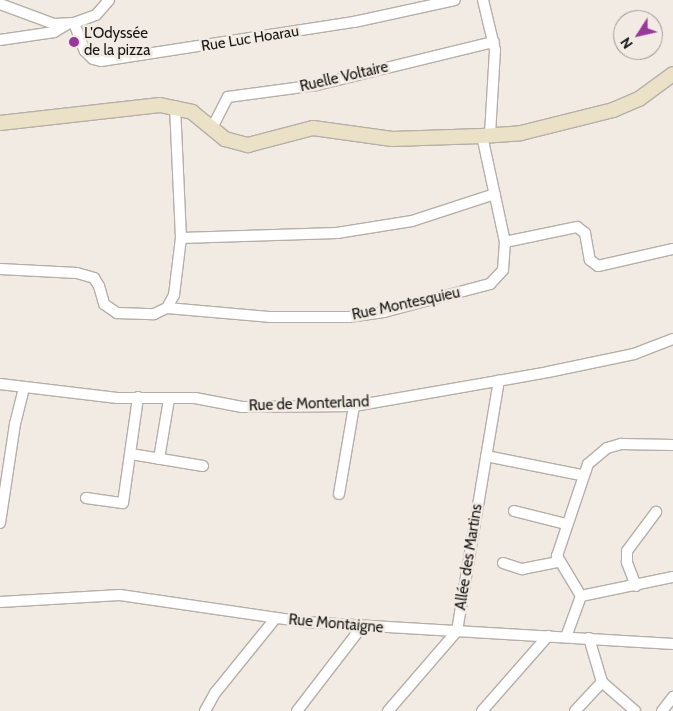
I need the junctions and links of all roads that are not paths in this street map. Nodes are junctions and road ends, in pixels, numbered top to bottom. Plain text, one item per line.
1 (109, 0) edge
2 (455, 0) edge
3 (483, 0) edge
4 (0, 4) edge
5 (70, 24) junction
6 (0, 40) edge
7 (494, 42) junction
8 (673, 74) edge
9 (175, 106) junction
10 (0, 123) edge
11 (212, 128) junction
12 (486, 136) junction
13 (495, 194) junction
14 (180, 238) junction
15 (505, 242) junction
16 (673, 249) edge
17 (0, 269) edge
18 (167, 308) junction
19 (673, 339) edge
20 (499, 380) junction
21 (0, 384) edge
22 (24, 388) junction
23 (138, 398) junction
24 (169, 399) junction
25 (354, 406) junction
26 (673, 445) edge
27 (131, 454) junction
28 (486, 456) junction
29 (159, 459) junction
30 (203, 466) dead end
31 (582, 475) junction
32 (339, 494) dead end
33 (86, 498) dead end
34 (514, 511) dead end
35 (656, 512) dead end
36 (0, 523) edge
37 (566, 524) junction
38 (558, 562) junction
39 (503, 563) dead end
40 (673, 577) edge
41 (636, 586) junction
42 (580, 596) junction
43 (0, 602) edge
44 (275, 619) junction
45 (362, 628) junction
46 (457, 631) junction
47 (548, 636) junction
48 (566, 637) junction
49 (589, 638) junction
50 (673, 644) edge
51 (602, 682) junction
52 (673, 697) edge
53 (205, 711) edge
54 (297, 711) edge
55 (388, 711) edge
56 (482, 711) edge
57 (575, 711) edge
58 (635, 711) edge
59 (662, 711) edge

1 - 5 street
2 - 5 street, Rue Luc Hoarau
3 - 7 street, Rue Montesquieu
4 - 5 street
5 - 6 street
7 - 11 street, Ruelle Voltaire
7 - 12 street, Rue Montesquieu
8 - 12 main road
9 - 10 main road
9 - 11 main road
9 - 14 street
11 - 12 main road
12 - 13 street, Rue Montesquieu
13 - 14 street
13 - 15 street, Rue Montesquieu
14 - 18 street
15 - 16 street
15 - 18 street, Rue Montesquieu
17 - 18 street, Rue Montesquieu
19 - 20 street, Rue de Monterland
20 - 25 street, Rue de Monterland
20 - 28 street, Allée des Martins
21 - 22 street, Rue de Monterland
22 - 23 street, Rue de Monterland
22 - 36 street
23 - 24 street, Rue de Monterland
23 - 27 street
24 - 25 street, Rue de Monterland
24 - 29 street
25 - 32 street
26 - 31 street
27 - 29 street
27 - 33 street
28 - 31 street
28 - 46 street, Allée des Martins
29 - 30 street
31 - 37 street
34 - 37 street
35 - 41 street
37 - 38 street
38 - 39 street
38 - 42 street
40 - 41 street
41 - 42 street
42 - 48 street
43 - 44 street, Rue Montaigne
44 - 45 street, Rue Montaigne
44 - 53 street
45 - 46 street, Rue Montaigne
45 - 54 street
46 - 47 street, Rue Montaigne
46 - 55 street, Allée des Martins
47 - 48 street, Rue Montaigne
47 - 56 street
48 - 49 street, Rue Montaigne
49 - 50 street, Rue Montaigne
49 - 51 street
51 - 57 street
51 - 58 street
52 - 59 street

